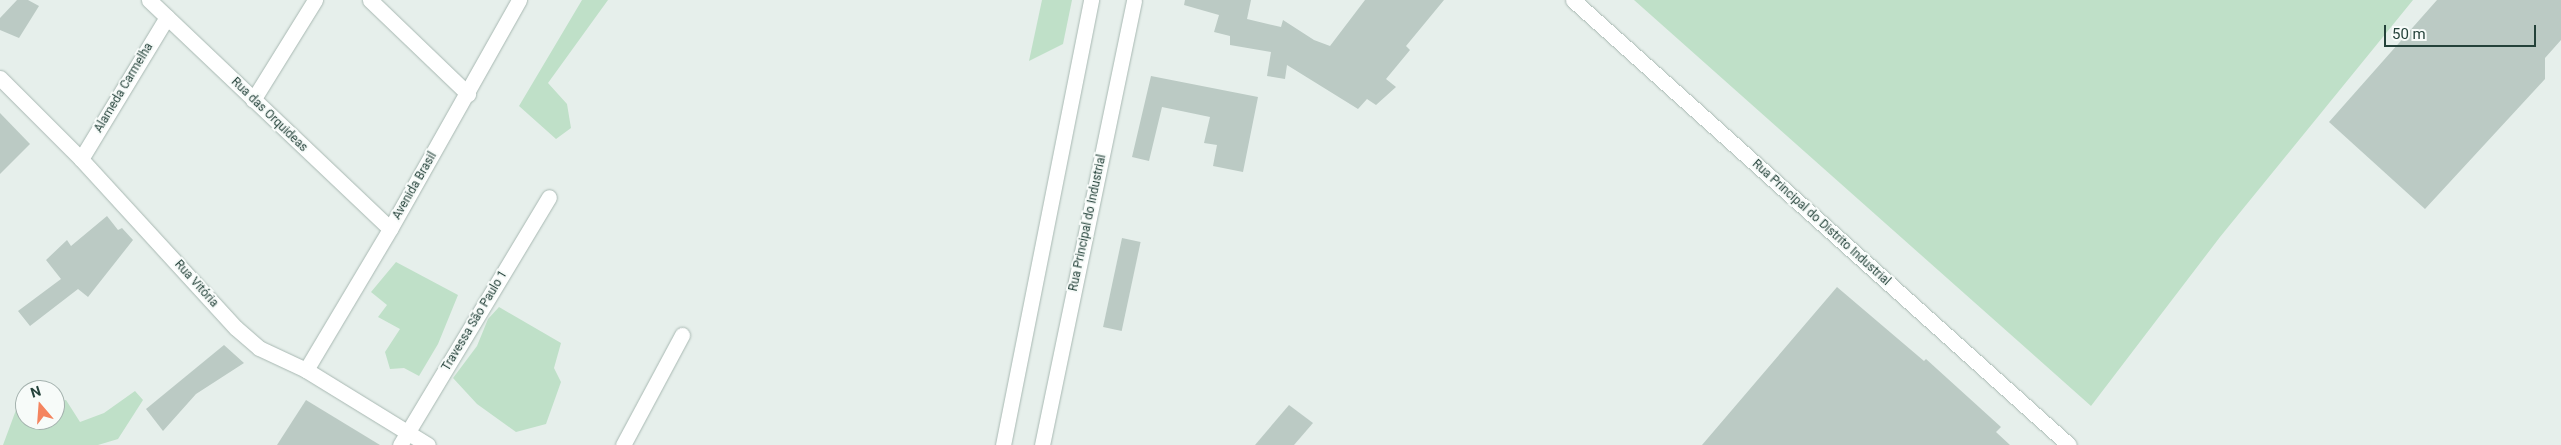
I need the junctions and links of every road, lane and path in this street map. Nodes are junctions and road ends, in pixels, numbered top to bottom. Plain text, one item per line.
1 (149, 0) edge
2 (315, 0) edge
3 (370, 0) edge
4 (519, 0) edge
5 (1091, 0) edge
6 (1134, 0) edge
7 (1573, 0) edge
8 (167, 17) junction
9 (0, 78) edge
10 (468, 94) junction
11 (253, 100) junction
12 (81, 159) junction
13 (549, 197) dead end
14 (390, 230) junction
15 (682, 335) dead end
16 (306, 370) junction
17 (404, 439) edge
18 (428, 445) edge
19 (623, 445) edge
20 (1003, 445) edge
21 (1042, 445) edge
22 (2069, 445) edge

1 - 8 street, Rua das Orquideas
2 - 11 street
3 - 10 street
4 - 10 street, Avenida Brasil
5 - 20 street
6 - 21 street, Rua Principal do Industrial
7 - 22 street, Rua Principal do Distrito Industrial
8 - 11 street, Rua das Orquideas
8 - 12 street, Alameda Carmelha
9 - 12 street, Rua Vitória
10 - 14 street, Avenida Brasil
11 - 14 street, Rua das Orquideas
12 - 16 street, Rua Vitória
13 - 17 street, Travessa São Paulo 1
14 - 16 street, Avenida Brasil
15 - 19 street
16 - 17 street, Rua Vitória
17 - 18 street, Rua Vitória

